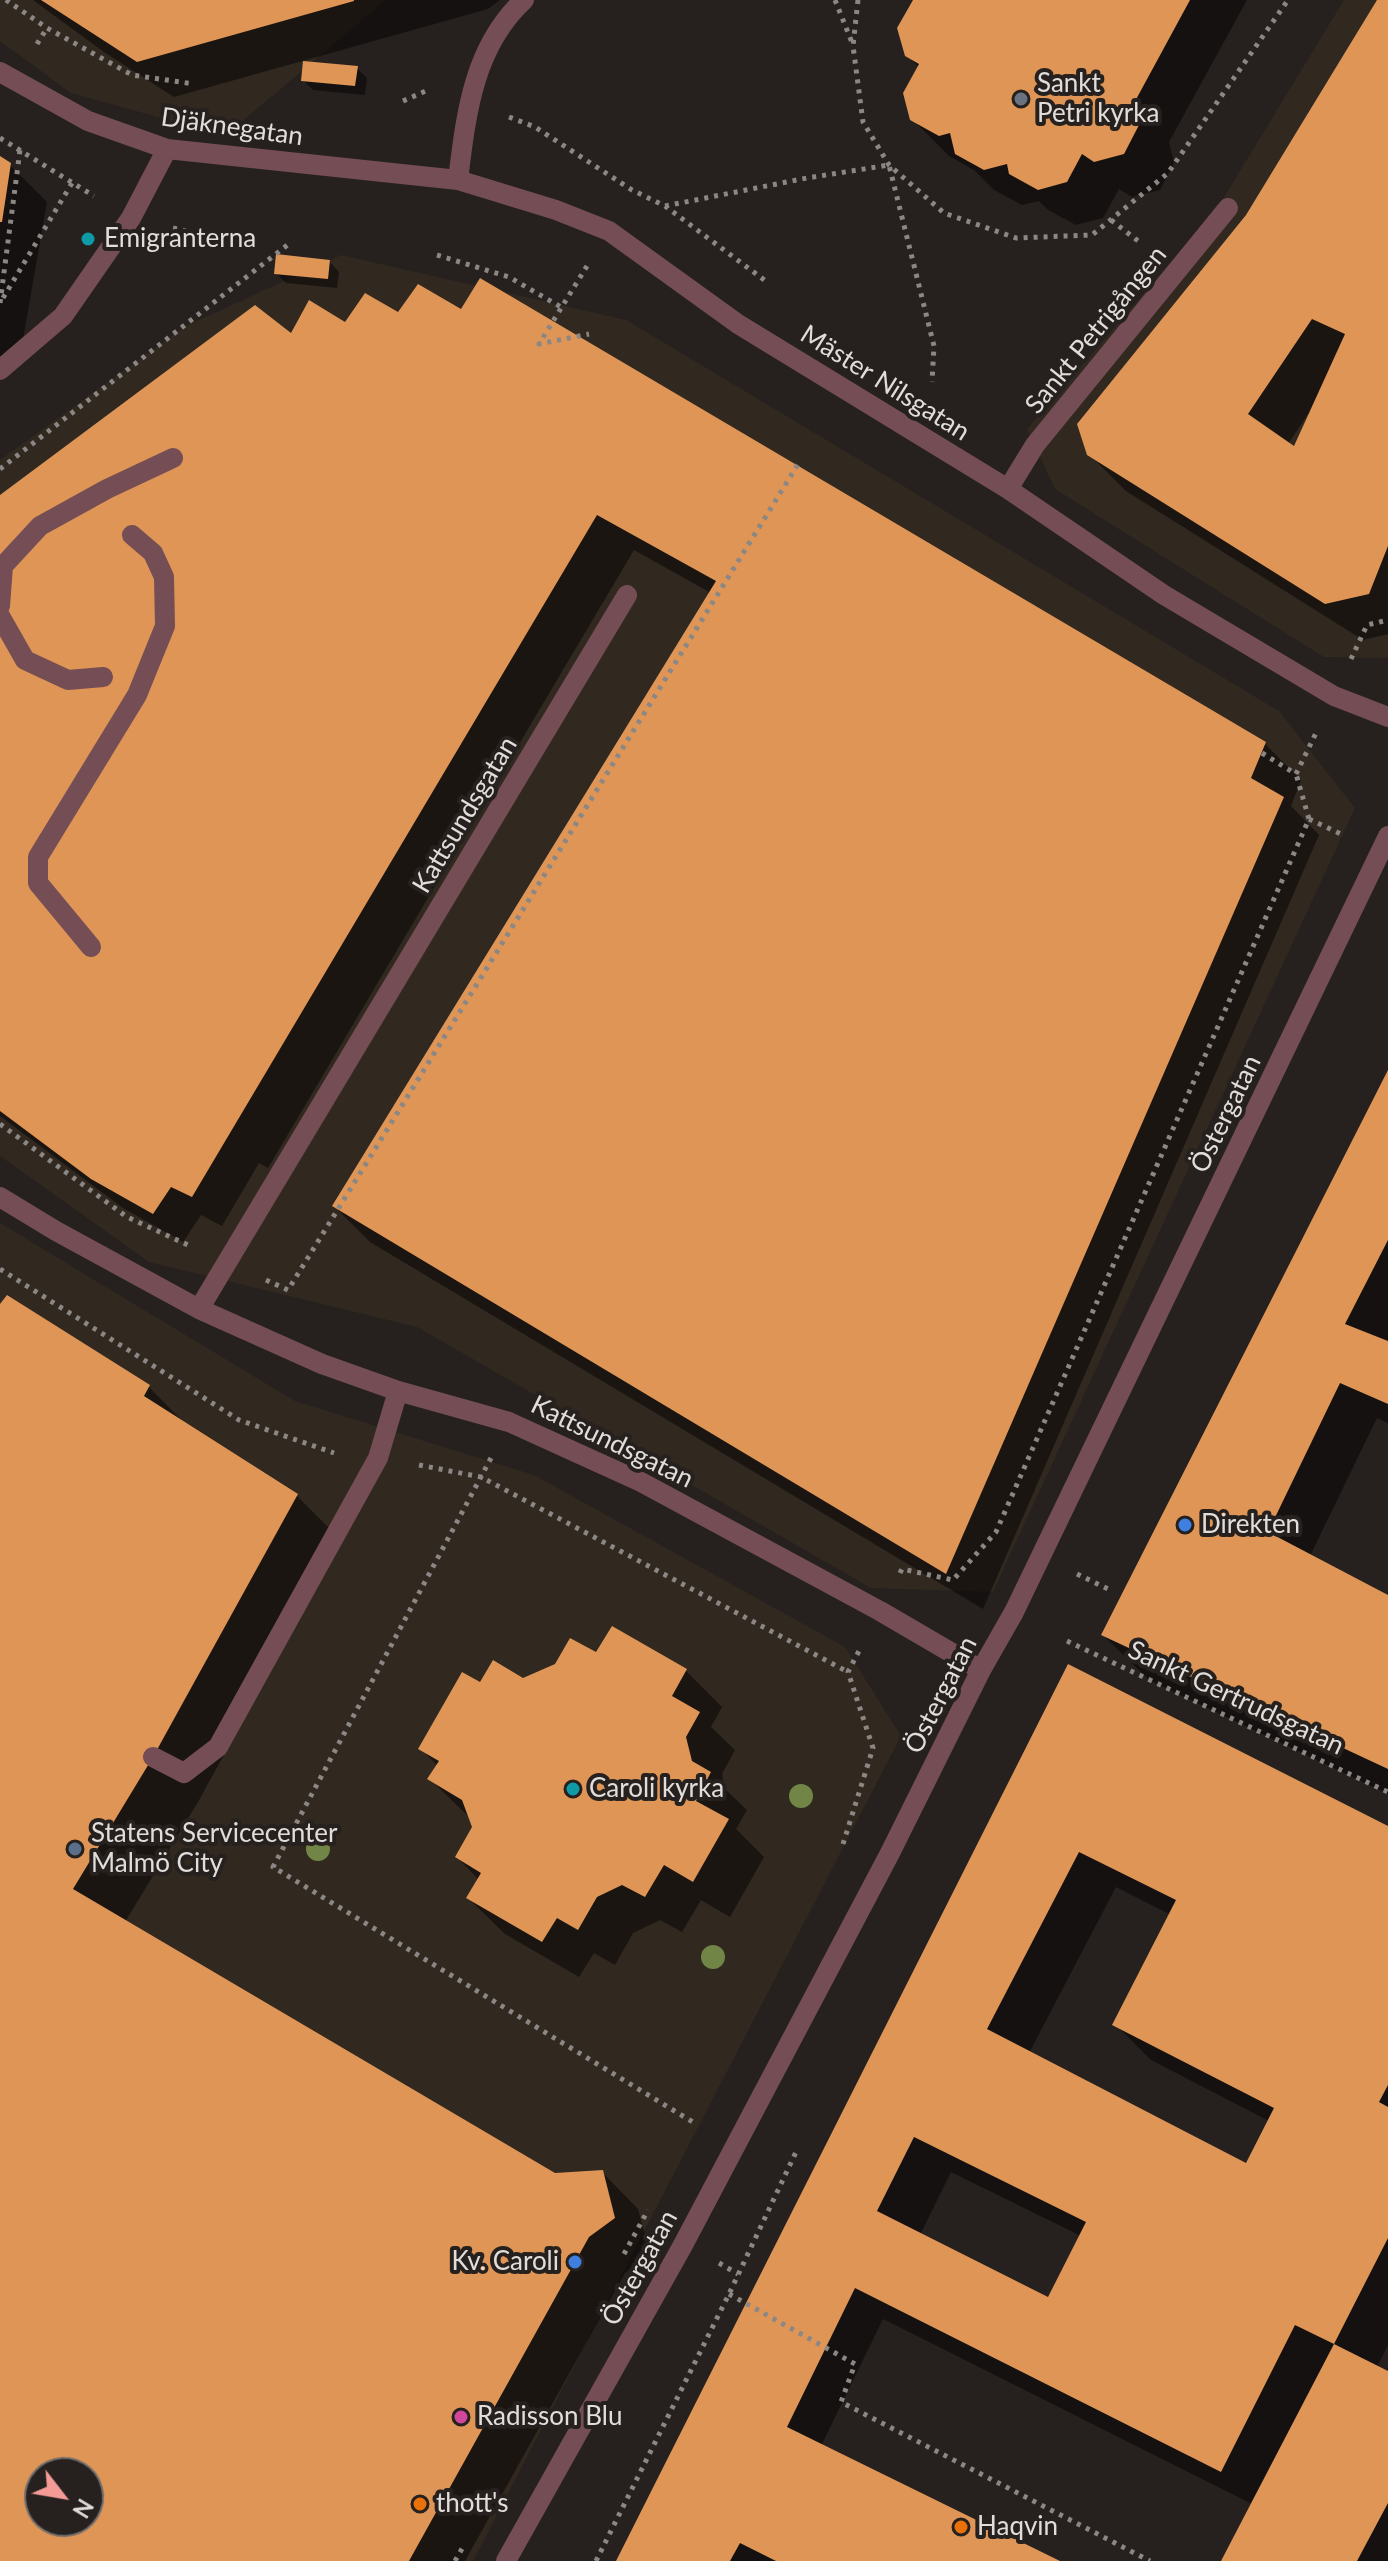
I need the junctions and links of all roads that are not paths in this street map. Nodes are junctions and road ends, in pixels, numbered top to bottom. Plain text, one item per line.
1 (524, 0) edge
2 (0, 72) edge
3 (167, 149) junction
4 (329, 166) joint
5 (458, 180) junction
6 (1228, 208) dead end
7 (0, 370) edge
8 (173, 458) dead end
9 (1008, 489) junction
10 (132, 535) dead end
11 (627, 595) dead end
12 (0, 606) edge
13 (0, 616) edge
14 (103, 677) dead end
15 (1388, 717) edge
16 (1388, 836) edge
17 (91, 947) dead end
18 (0, 1197) edge
19 (199, 1309) junction
20 (398, 1391) junction
21 (981, 1670) junction
22 (153, 1757) dead end
23 (506, 2561) edge

1 - 5 street
2 - 3 street, Djäknegatan
3 - 4 street, Djäknegatan
3 - 7 street
4 - 5 street, Mäster Nilsgatan
5 - 9 street, Mäster Nilsgatan
6 - 9 street, Sankt Petrigången
8 - 12 street
9 - 15 street, Mäster Nilsgatan
10 - 17 street
11 - 19 street, Kattsundsgatan
13 - 14 street
16 - 21 street, Östergatan
18 - 19 street, Kattsundsgatan
19 - 20 street, Kattsundsgatan
20 - 21 street, Kattsundsgatan
20 - 22 street
21 - 23 street, Östergatan

